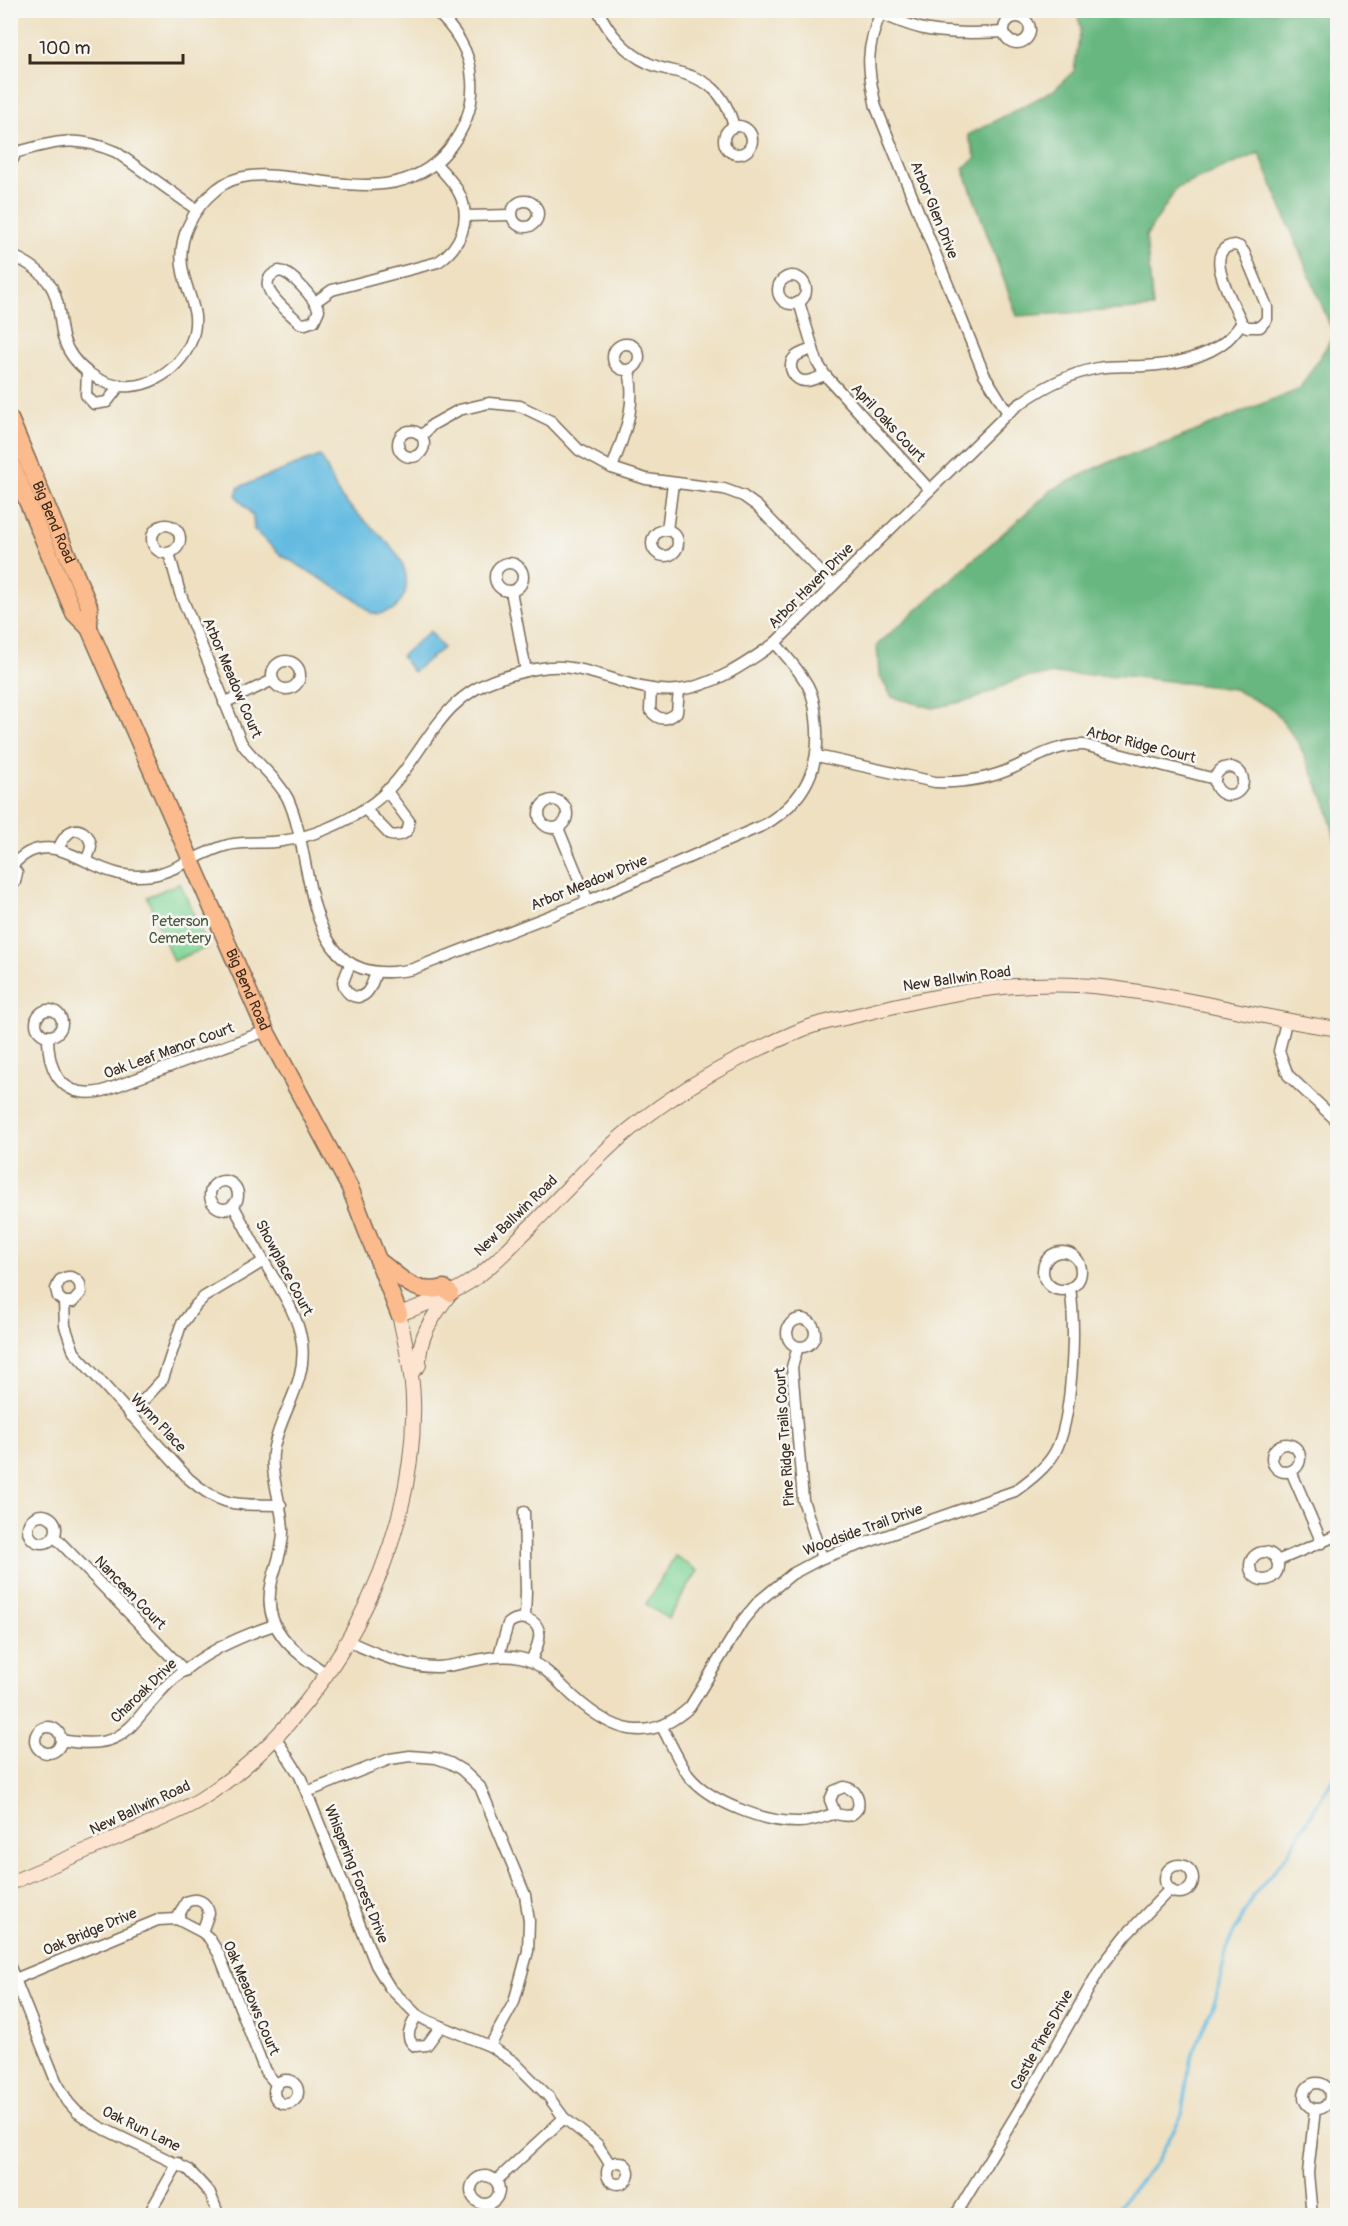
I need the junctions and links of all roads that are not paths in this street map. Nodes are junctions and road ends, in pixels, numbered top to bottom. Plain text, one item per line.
1 (434, 10) edge
2 (598, 10) edge
3 (878, 12) edge
4 (1004, 32) dead end
5 (734, 127) dead end
6 (12, 150) edge
7 (10, 164) edge
8 (436, 164) junction
9 (196, 210) junction
10 (512, 215) dead end
11 (465, 216) junction
12 (10, 255) edge
13 (315, 302) junction
14 (799, 302) dead end
15 (1242, 323) junction
16 (813, 349) junction
17 (629, 370) dead end
18 (87, 372) junction
19 (825, 375) junction
20 (120, 386) junction
21 (1008, 413) junction
22 (10, 419) edge
23 (422, 436) dead end
24 (10, 460) edge
25 (612, 468) junction
26 (673, 483) junction
27 (930, 490) junction
28 (667, 530) dead end
29 (169, 553) dead end
30 (833, 585) junction
31 (512, 591) dead end
32 (89, 628) junction
33 (775, 643) junction
34 (526, 672) junction
35 (273, 680) dead end
36 (651, 689) junction
37 (679, 690) junction
38 (224, 703) junction
39 (817, 756) junction
40 (1215, 779) dead end
41 (386, 790) junction
42 (365, 809) junction
43 (558, 828) dead end
44 (299, 838) junction
45 (58, 849) junction
46 (191, 859) junction
47 (86, 860) junction
48 (12, 864) edge
49 (10, 886) edge
50 (588, 901) junction
51 (350, 964) junction
52 (376, 972) junction
53 (1286, 1022) junction
54 (1338, 1029) edge
55 (266, 1031) junction
56 (48, 1036) dead end
57 (1338, 1122) edge
58 (233, 1205) dead end
59 (377, 1259) junction
60 (264, 1261) junction
61 (1070, 1288) dead end
62 (450, 1293) junction
63 (64, 1302) dead end
64 (399, 1314) junction
65 (798, 1347) dead end
66 (411, 1373) junction
67 (130, 1415) junction
68 (1291, 1471) dead end
69 (281, 1504) junction
70 (524, 1512) dead end
71 (1338, 1535) edge
72 (54, 1536) dead end
73 (1322, 1543) junction
74 (822, 1558) junction
75 (1277, 1561) dead end
76 (525, 1619) junction
77 (274, 1625) junction
78 (348, 1641) junction
79 (499, 1655) junction
80 (531, 1661) junction
81 (185, 1671) junction
82 (327, 1674) junction
83 (662, 1727) junction
84 (275, 1737) junction
85 (61, 1740) dead end
86 (307, 1792) junction
87 (835, 1813) dead end
88 (10, 1883) edge
89 (1170, 1889) dead end
90 (177, 1919) junction
91 (198, 1930) junction
92 (10, 1967) edge
93 (15, 1979) junction
94 (417, 2015) junction
95 (441, 2026) junction
96 (490, 2046) junction
97 (277, 2085) dead end
98 (1315, 2109) dead end
99 (564, 2118) junction
100 (178, 2163) junction
101 (610, 2164) dead end
102 (496, 2181) dead end
103 (146, 2216) edge
104 (219, 2216) edge
105 (955, 2216) edge
106 (1312, 2216) edge

1 - 8 street
2 - 5 street
3 - 4 street
3 - 21 street, Arbor Glen Drive
6 - 7 street
6 - 9 street
8 - 9 street
8 - 11 street
9 - 20 street
10 - 11 street
11 - 13 street
12 - 18 street
13 - 13 street
14 - 16 street, April Oaks Court
15 - 15 street
15 - 21 street, Arbor Haven Drive
16 - 19 street, April Oaks Court
16 - 19 street
17 - 25 street
18 - 20 street
18 - 20 street
19 - 27 street, April Oaks Court
21 - 27 street, Arbor Haven Drive
22 - 32 main road, Big Bend Road
23 - 25 street
24 - 32 main road, Big Bend Road
25 - 26 street
26 - 28 street
26 - 30 street
27 - 30 street, Arbor Haven Drive
29 - 38 street, Arbor Meadow Court
30 - 33 street, Arbor Haven Drive
31 - 34 street
32 - 46 main road, Big Bend Road
33 - 37 street, Arbor Haven Drive
33 - 39 street, Arbor Meadow Drive
34 - 36 street, Arbor Haven Drive
34 - 41 street, Arbor Haven Drive
35 - 38 street
36 - 37 street, Arbor Haven Drive
36 - 37 street
38 - 44 street, Arbor Meadow Court
39 - 40 street, Arbor Ridge Court
39 - 50 street, Arbor Meadow Drive
41 - 42 street, Arbor Haven Drive
41 - 42 street
42 - 44 street, Arbor Haven Drive
43 - 50 street
44 - 46 street, Arbor Haven Drive
44 - 51 street, Arbor Meadow Drive
45 - 47 street, Arbor Haven Drive
45 - 47 street
45 - 48 street
46 - 47 street, Arbor Haven Drive
46 - 55 main road, Big Bend Road
48 - 49 street
50 - 52 street, Arbor Meadow Drive
51 - 52 street, Arbor Meadow Drive
51 - 52 street
53 - 54 street, New Ballwin Road
53 - 57 street
53 - 62 street, New Ballwin Road
55 - 56 street, Oak Leaf Manor Court
55 - 59 main road, Big Bend Road
58 - 60 street, Showplace Court
59 - 62 main road
59 - 64 main road, Big Bend Road
60 - 67 street
60 - 69 street, Showplace Court
61 - 74 street, Woodside Trail Drive
62 - 64 street, New Ballwin Road
62 - 66 street
63 - 67 street, Wynn Place
64 - 66 street, New Ballwin Road
65 - 74 street, Pine Ridge Trails Court
66 - 78 street, New Ballwin Road
67 - 69 street, Wynn Place
68 - 73 street
69 - 77 street, Showplace Court
70 - 76 street
71 - 73 street
72 - 81 street, Nanceen Court
73 - 75 street
74 - 83 street, Woodside Trail Drive
76 - 79 street
76 - 80 street
77 - 81 street, Charoak Drive
77 - 82 street
78 - 79 street
78 - 82 street, New Ballwin Road
79 - 80 street
80 - 83 street
81 - 85 street, Charoak Drive
82 - 84 street, New Ballwin Road
83 - 87 street
84 - 86 street, Whispering Forest Drive
84 - 88 street, New Ballwin Road
86 - 94 street, Whispering Forest Drive
86 - 96 street
89 - 105 street, Castle Pines Drive
90 - 91 street
90 - 91 street
90 - 93 street, Oak Bridge Drive
91 - 97 street, Oak Meadows Court
92 - 93 street, Oak Run Lane
93 - 100 street, Oak Run Lane
94 - 95 street, Whispering Forest Drive
94 - 95 street
95 - 96 street, Whispering Forest Drive
96 - 99 street, Whispering Forest Drive
98 - 106 street
99 - 101 street, Whispering Forest Drive
99 - 102 street
100 - 103 street
100 - 104 street, Oak Run Lane

